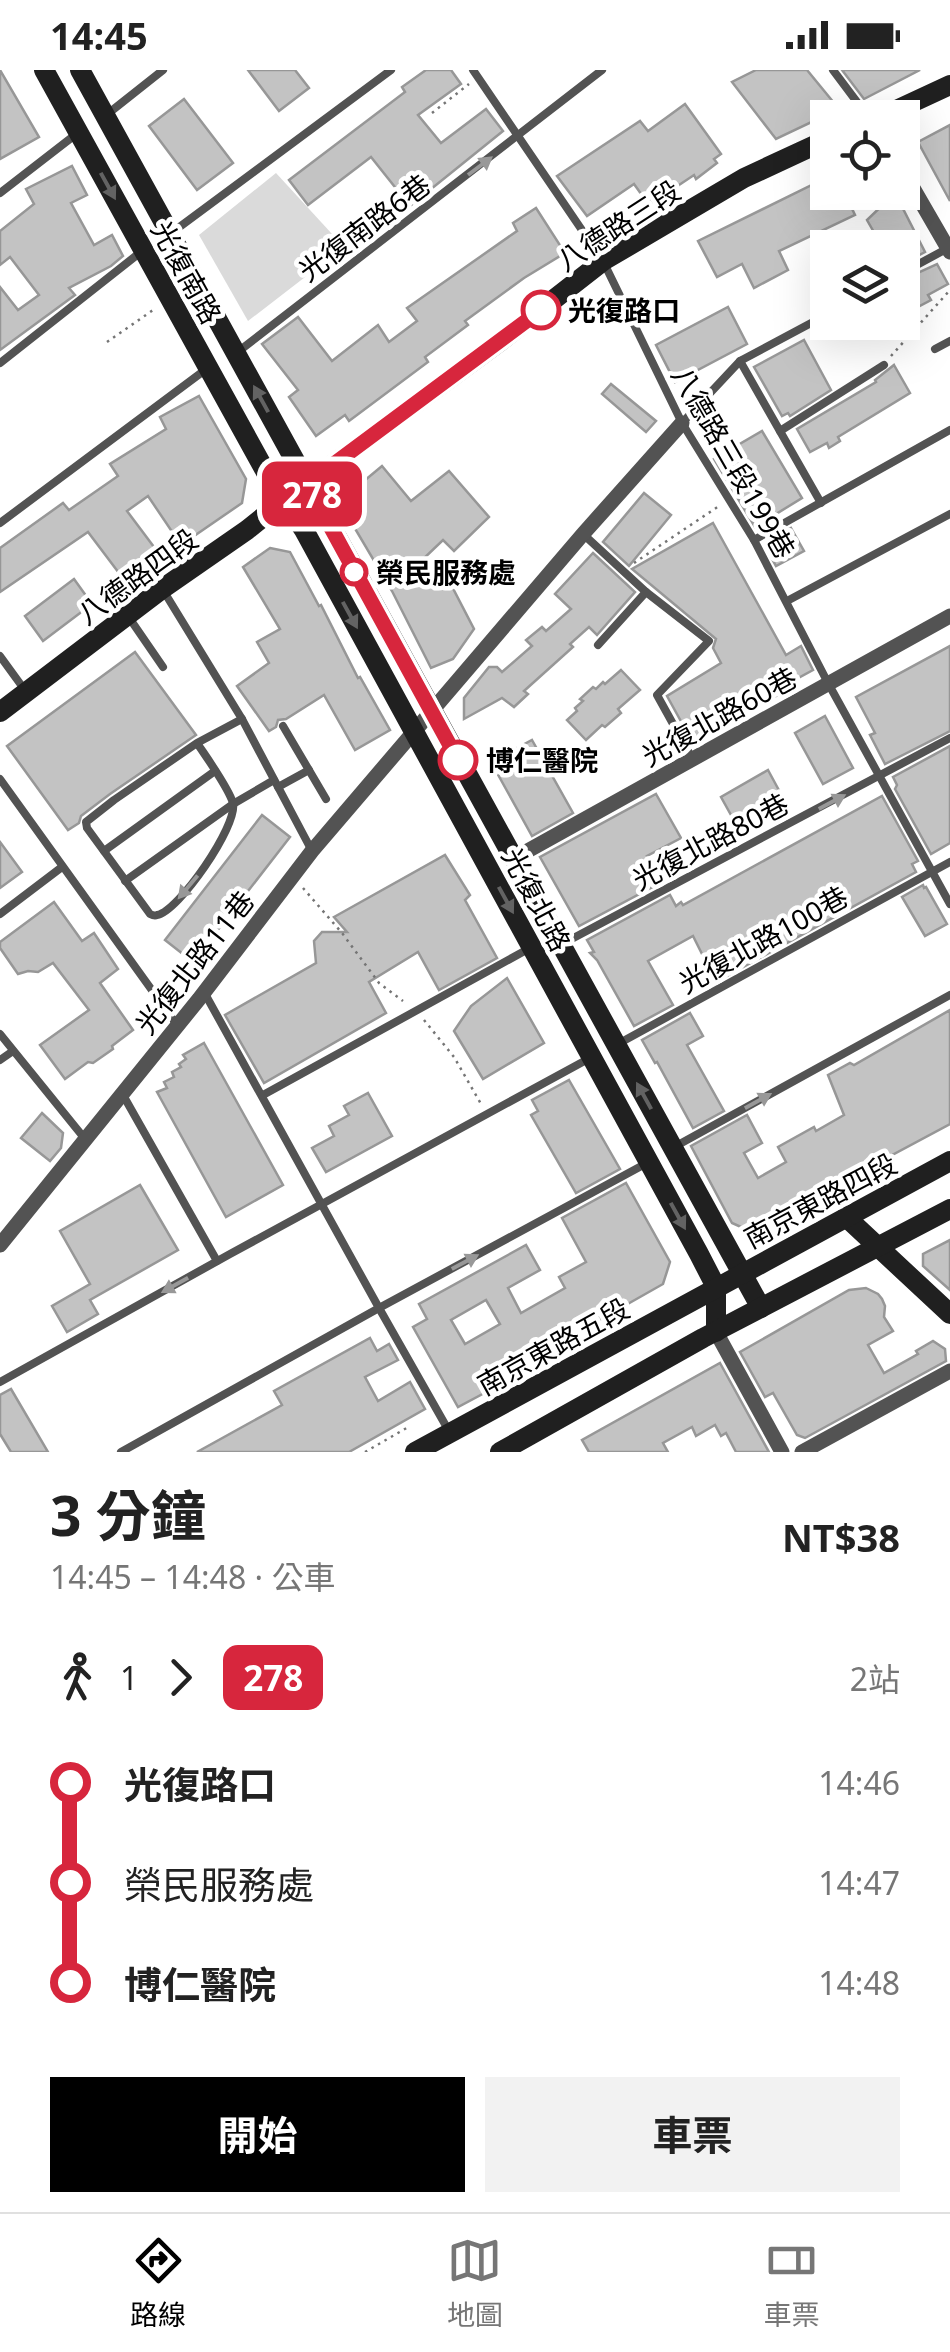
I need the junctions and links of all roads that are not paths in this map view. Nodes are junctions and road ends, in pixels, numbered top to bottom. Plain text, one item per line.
1 (44, 70) edge
2 (80, 70) edge
3 (163, 70) edge
4 (392, 70) edge
5 (602, 70) edge
6 (832, 70) edge
7 (476, 74) edge
8 (950, 85) edge
9 (855, 100) edge
10 (918, 100) edge
11 (105, 116) junction
12 (79, 132) junction
13 (519, 136) junction
14 (810, 147) edge
15 (0, 194) edge
16 (920, 200) edge
17 (170, 234) junction
18 (949, 249) edge
19 (144, 250) junction
20 (604, 262) junction
21 (920, 264) edge
22 (810, 324) edge
23 (950, 340) edge
24 (934, 349) dead end
25 (236, 353) junction
26 (740, 361) junction
27 (0, 363) edge
28 (884, 365) road end
29 (208, 368) junction
30 (682, 423) junction
31 (950, 430) edge
32 (780, 431) junction
33 (307, 484) junction
34 (284, 501) junction
35 (822, 503) junction
36 (950, 514) edge
37 (0, 523) edge
38 (583, 534) junction
39 (754, 540) junction
40 (162, 589) junction
41 (646, 592) junction
42 (786, 601) junction
43 (128, 615) junction
44 (950, 616) edge
45 (598, 645) dead end
46 (0, 656) edge
47 (164, 667) dead end
48 (828, 683) junction
49 (27, 693) junction
50 (0, 712) edge
51 (432, 712) junction
52 (242, 719) junction
53 (284, 726) dead end
54 (414, 733) junction
55 (950, 738) edge
56 (197, 743) junction
57 (693, 760) junction
58 (309, 770) junction
59 (215, 771) junction
60 (880, 777) junction
61 (0, 779) edge
62 (276, 784) junction
63 (326, 799) dead end
64 (233, 804) junction
65 (312, 851) junction
66 (104, 852) junction
67 (513, 859) junction
68 (950, 862) edge
69 (62, 867) junction
70 (932, 872) junction
71 (125, 881) junction
72 (950, 904) edge
73 (0, 914) edge
74 (560, 946) junction
75 (531, 947) junction
76 (204, 992) junction
77 (950, 995) edge
78 (177, 1025) junction
79 (0, 1034) edge
80 (615, 1045) junction
81 (13, 1051) junction
82 (590, 1058) junction
83 (0, 1060) edge
84 (123, 1094) junction
85 (263, 1095) junction
86 (86, 1139) junction
87 (672, 1148) junction
88 (950, 1161) edge
89 (649, 1162) junction
90 (322, 1205) junction
91 (950, 1210) edge
92 (846, 1218) junction
93 (0, 1244) edge
94 (877, 1247) junction
95 (217, 1261) junction
96 (742, 1274) junction
97 (716, 1287) junction
98 (379, 1308) junction
99 (761, 1308) junction
100 (950, 1314) edge
101 (716, 1332) junction
102 (950, 1371) edge
103 (0, 1382) edge
104 (450, 1433) junction
105 (121, 1452) edge
106 (415, 1452) edge
107 (500, 1452) edge
108 (782, 1452) edge
109 (802, 1452) edge

1 - 12 main road, 光復南路
2 - 11 main road, 光復南路
3 - 11 lane
4 - 17 lane
5 - 13 lane, 光復南路6巷
6 - 9 lane
7 - 13 lane, 八德路三段199巷
8 - 10 main road
11 - 17 main road, 光復南路
12 - 15 lane
12 -> 19 main road, 光復南路
13 - 20 lane, 八德路三段199巷
25 -> 13 lane, 光復南路6巷
14 - 20 main road, 八德路三段
16 - 18 street
17 - 25 main road, 光復南路
18 - 21 lane
19 - 27 lane
19 - 29 main road, 光復南路
20 - 30 lane, 八德路三段199巷
20 - 33 main road, 八德路三段
22 - 26 lane
23 - 24 lane
33 -> 25 main road, 光復南路
26 - 30 lane
26 - 32 lane
28 - 32 lane
29 - 34 main road, 光復南路
29 - 37 lane
30 - 38 street, 光復北路11巷
30 - 39 lane, 八德路三段199巷
31 - 35 lane
32 - 35 lane
33 - 34 main road, 八德路四段
33 - 51 main road, 光復北路
34 - 40 main road, 八德路四段
34 -> 54 main road, 光復北路
35 - 39 lane
36 - 42 lane
38 - 41 lane
38 - 51 street, 光復北路11巷
39 - 42 lane, 八德路三段199巷
40 - 43 main road, 八德路四段
40 - 52 lane
41 - 45 lane
41 - 57 lane
42 - 48 lane, 八德路三段199巷
43 - 47 lane
43 - 49 main road, 八德路四段
44 - 48 street, 光復北路60巷
46 - 49 lane
48 - 57 street, 光復北路60巷
48 - 60 lane, 八德路三段199巷
49 - 50 main road, 八德路四段
51 - 54 street, 光復北路11巷
51 - 67 main road, 光復北路
52 - 56 lane
52 - 62 lane
53 - 58 lane
54 - 65 street, 光復北路11巷
54 -> 75 main road, 光復北路
55 - 60 lane, 光復北路80巷
56 - 59 lane
56 - 66 lane
57 - 67 street, 光復北路60巷
58 - 62 lane
58 - 63 lane
59 - 64 lane
59 - 66 lane
60 - 70 lane, 八德路三段199巷
74 -> 60 lane, 光復北路80巷
61 - 69 lane
62 - 64 lane
62 - 65 lane
64 - 71 lane
64 -> 71 lane
65 - 76 street, 光復北路11巷
66 - 71 lane
67 - 74 main road, 光復北路
68 - 70 lane, 光復北路100巷
69 - 73 lane
69 - 78 lane
70 - 72 lane, 八德路三段199巷
70 - 80 lane, 光復北路100巷
74 - 80 main road, 光復北路
75 - 82 main road, 光復北路
75 - 85 lane
76 - 78 street, 光復北路11巷
76 - 85 lane
87 -> 77 lane
78 - 84 street, 光復北路11巷
79 - 81 lane
87 -> 80 main road, 光復北路
81 - 83 lane
81 - 86 lane
82 - 89 main road, 光復北路
82 - 90 lane
84 - 86 street, 光復北路11巷
84 - 95 lane
85 - 90 lane
86 - 93 street, 光復北路11巷
87 - 96 main road, 光復北路
88 - 92 main road, 南京東路四段
89 -> 97 main road, 光復北路
98 -> 89 lane
90 - 95 lane
90 - 98 lane
91 - 94 main road
92 - 94 main road
92 - 96 main road, 南京東路四段
94 - 99 main road
94 - 100 main road
95 -> 103 lane
96 - 97 main road, 南京東路四段
96 - 99 main road, 光復北路
97 - 101 main road, 光復北路
97 - 104 main road, 南京東路五段
98 - 104 lane
98 - 105 lane
99 - 101 main road
101 - 107 main road
101 - 108 street
102 - 109 street
104 - 106 main road, 南京東路五段

